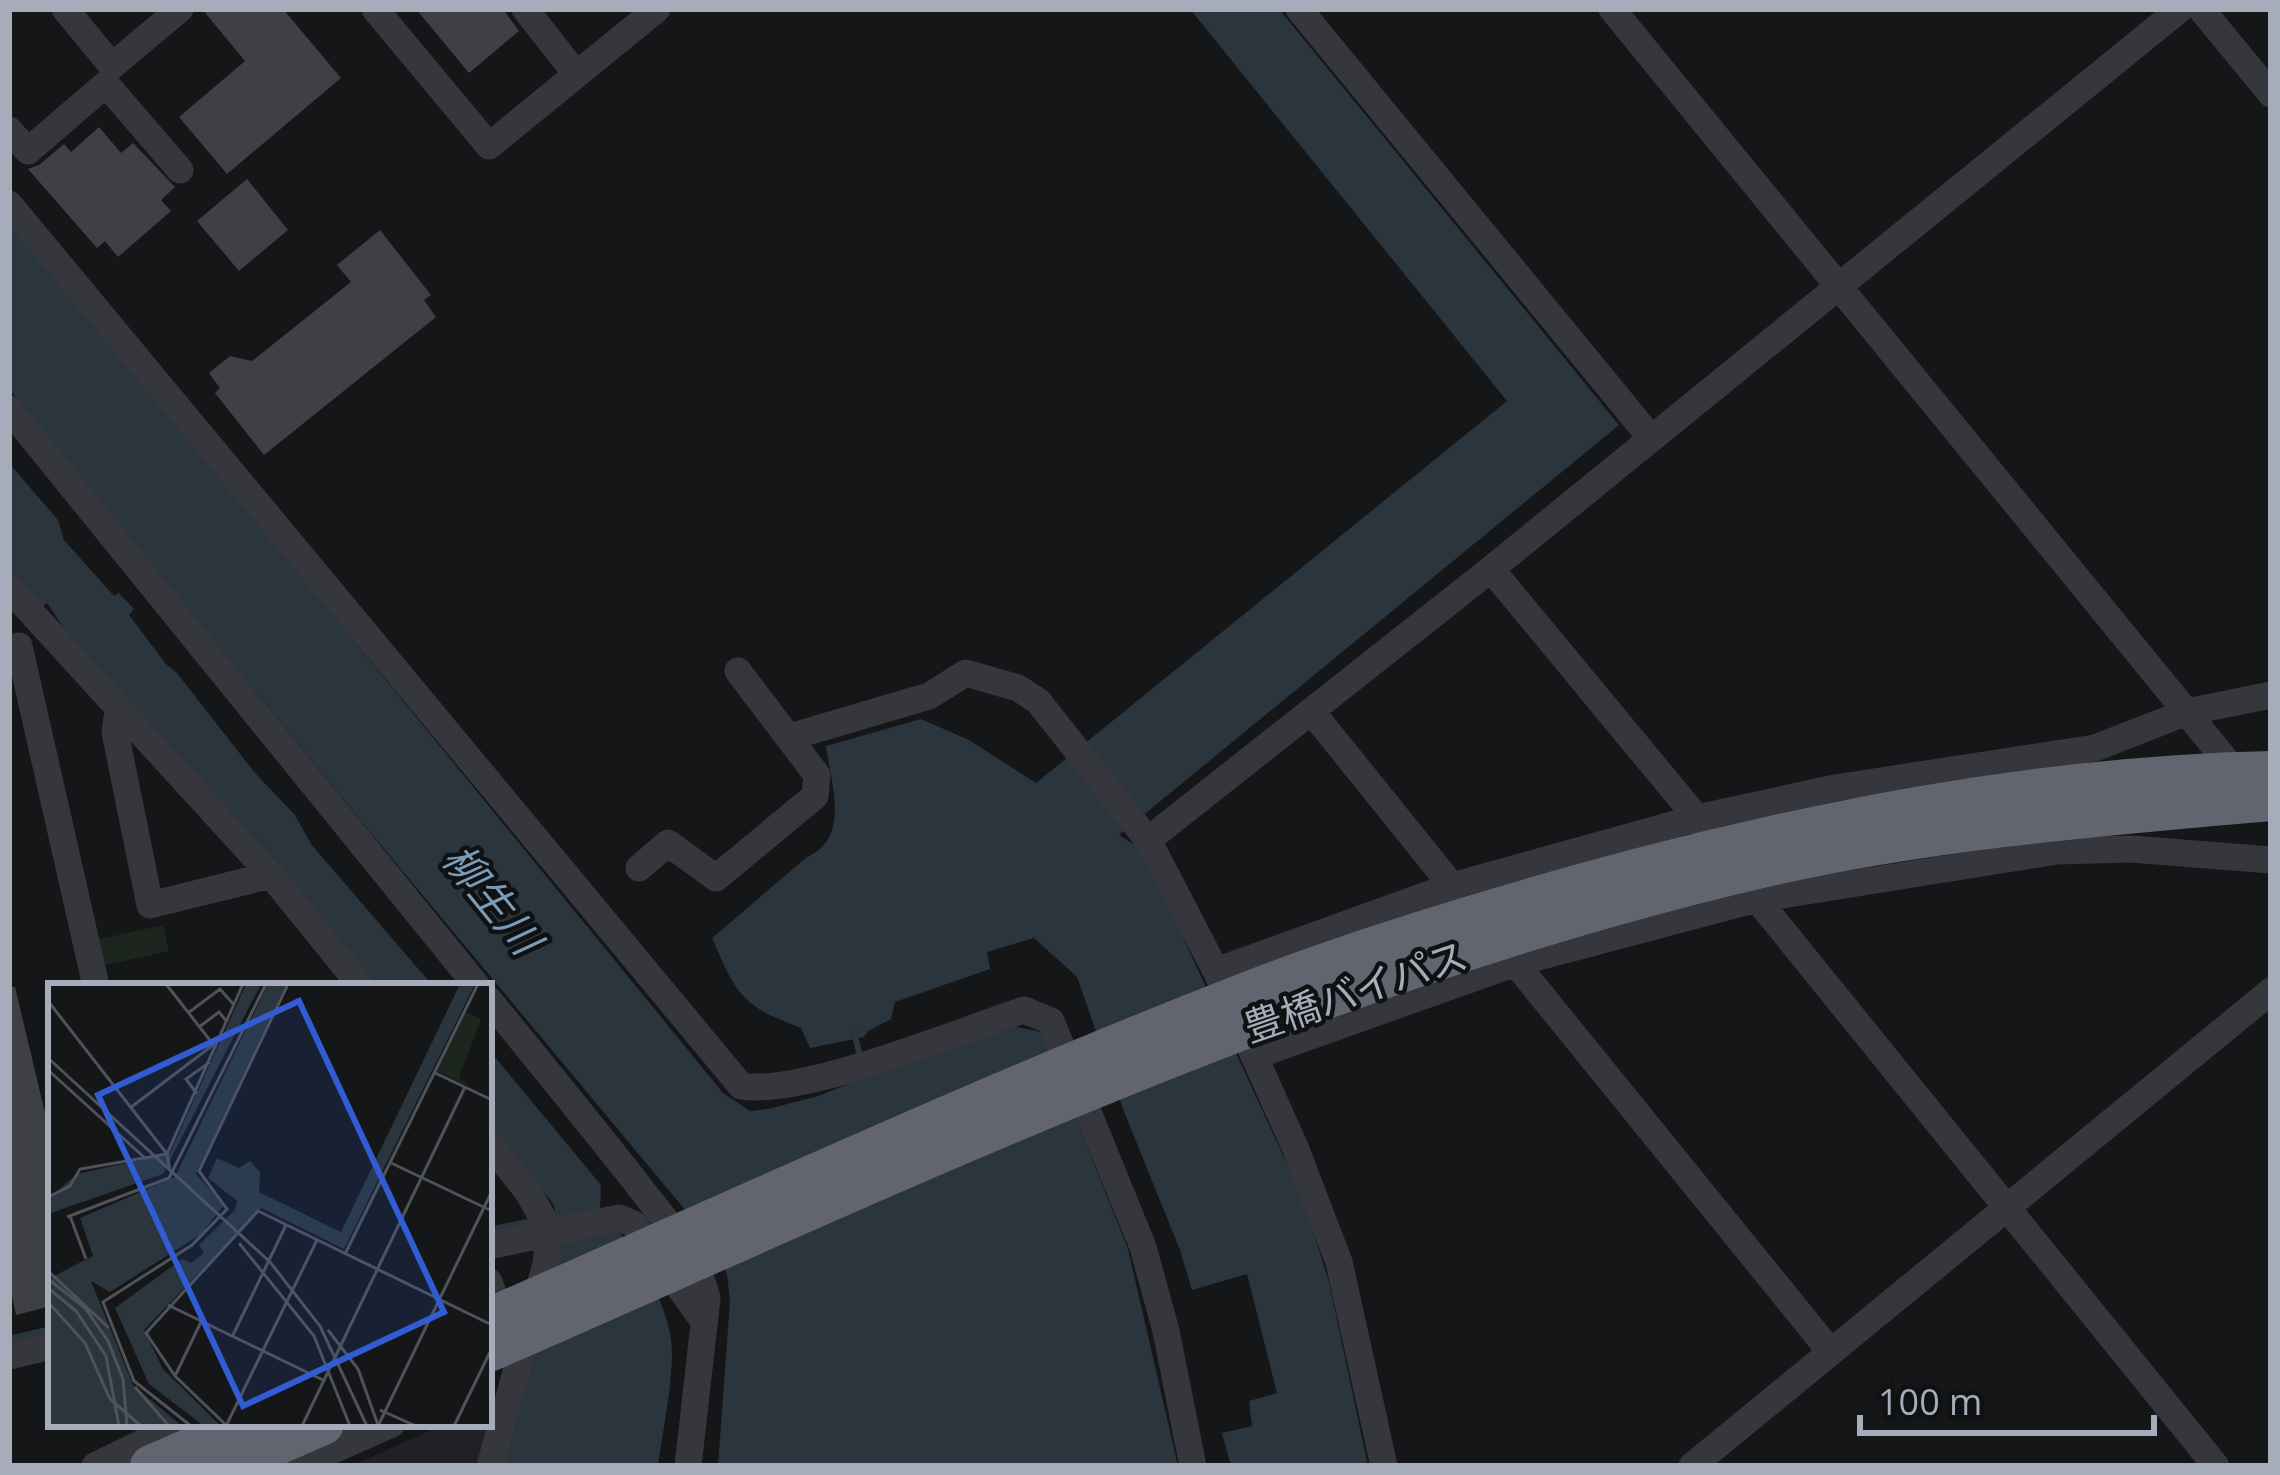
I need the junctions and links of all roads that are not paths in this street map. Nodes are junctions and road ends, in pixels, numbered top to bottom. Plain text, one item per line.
1 (65, 9) edge
2 (180, 9) edge
3 (375, 9) edge
4 (525, 9) edge
5 (657, 9) edge
6 (1299, 9) edge
7 (1612, 9) edge
8 (2180, 9) edge
9 (2201, 9) edge
10 (576, 74) junction
11 (109, 75) junction
12 (2271, 94) edge
13 (9, 130) edge
14 (180, 170) dead end
15 (9, 204) edge
16 (1833, 279) junction
17 (9, 409) edge
18 (1645, 431) junction
19 (1491, 569) junction
20 (9, 588) edge
21 (52, 635) junction
22 (14, 647) edge
23 (738, 671) dead end
24 (2271, 694) edge
25 (118, 710) junction
26 (1312, 712) junction
27 (2187, 712) junction
28 (790, 737) junction
29 (2271, 759) edge
30 (2271, 772) edge
31 (2215, 773) junction
32 (2271, 800) edge
33 (2271, 817) edge
34 (1696, 818) junction
35 (2041, 820) junction
36 (1148, 840) junction
37 (2271, 860) edge
38 (639, 868) dead end
39 (271, 875) junction
40 (1452, 886) junction
41 (1757, 899) junction
42 (1516, 963) junction
43 (1216, 971) junction
44 (94, 983) edge
45 (360, 983) edge
46 (475, 983) edge
47 (2271, 991) edge
48 (492, 1004) edge
49 (1254, 1056) junction
50 (492, 1147) edge
51 (2007, 1208) junction
52 (546, 1223) junction
53 (492, 1245) edge
54 (492, 1297) edge
55 (492, 1317) edge
56 (702, 1319) junction
57 (48, 1347) edge
58 (1831, 1352) junction
59 (9, 1355) edge
60 (504, 1359) edge
61 (175, 1427) edge
62 (241, 1427) edge
63 (315, 1427) edge
64 (385, 1427) edge
65 (95, 1466) edge
66 (151, 1466) edge
67 (227, 1466) edge
68 (297, 1466) edge
69 (490, 1466) edge
70 (688, 1466) edge
71 (1193, 1466) edge
72 (1384, 1466) edge
73 (1692, 1466) edge
74 (2216, 1466) edge

1 - 11 street
2 - 11 street
3 - 10 street
4 - 10 street
5 - 10 street
6 - 18 street
7 - 16 street
8 - 16 street
9 - 12 street
11 - 13 street
11 - 14 street
15 - 71 street
16 - 18 street
16 - 27 street
17 - 46 street
18 - 19 street
19 - 26 street
19 - 34 street
20 - 21 street
21 - 22 street
21 - 25 street
22 - 44 street
23 - 28 street
24 - 27 street
25 - 39 street
25 - 39 street
26 - 36 street
26 - 40 street
27 - 33 street
27 - 34 street
28 - 36 street
28 - 38 street
29 - 31 highway, bridge
30 - 31 highway, 豊橋バイパス, bridge
31 - 55 highway, 豊橋バイパス, bridge
32 - 35 highway, 豊橋バイパス, bridge
33 - 35 highway, bridge
34 - 40 street
34 - 41 street
35 - 60 highway, 豊橋バイパス, bridge
36 - 43 street
37 - 41 street
39 - 45 street
40 - 42 street
40 - 43 street
41 - 42 street
41 - 51 street
42 - 49 street
42 - 58 street
43 - 49 street
47 - 51 street
48 - 56 street
49 - 72 street
50 - 52 street
51 - 58 street
51 - 74 street
52 - 53 street
52 - 56 street
52 - 60 street
54 - 60 street
56 - 70 street
57 - 59 street
58 - 73 street
60 - 69 street
61 - 65 street
62 - 66 highway
63 - 67 highway
64 - 68 street

